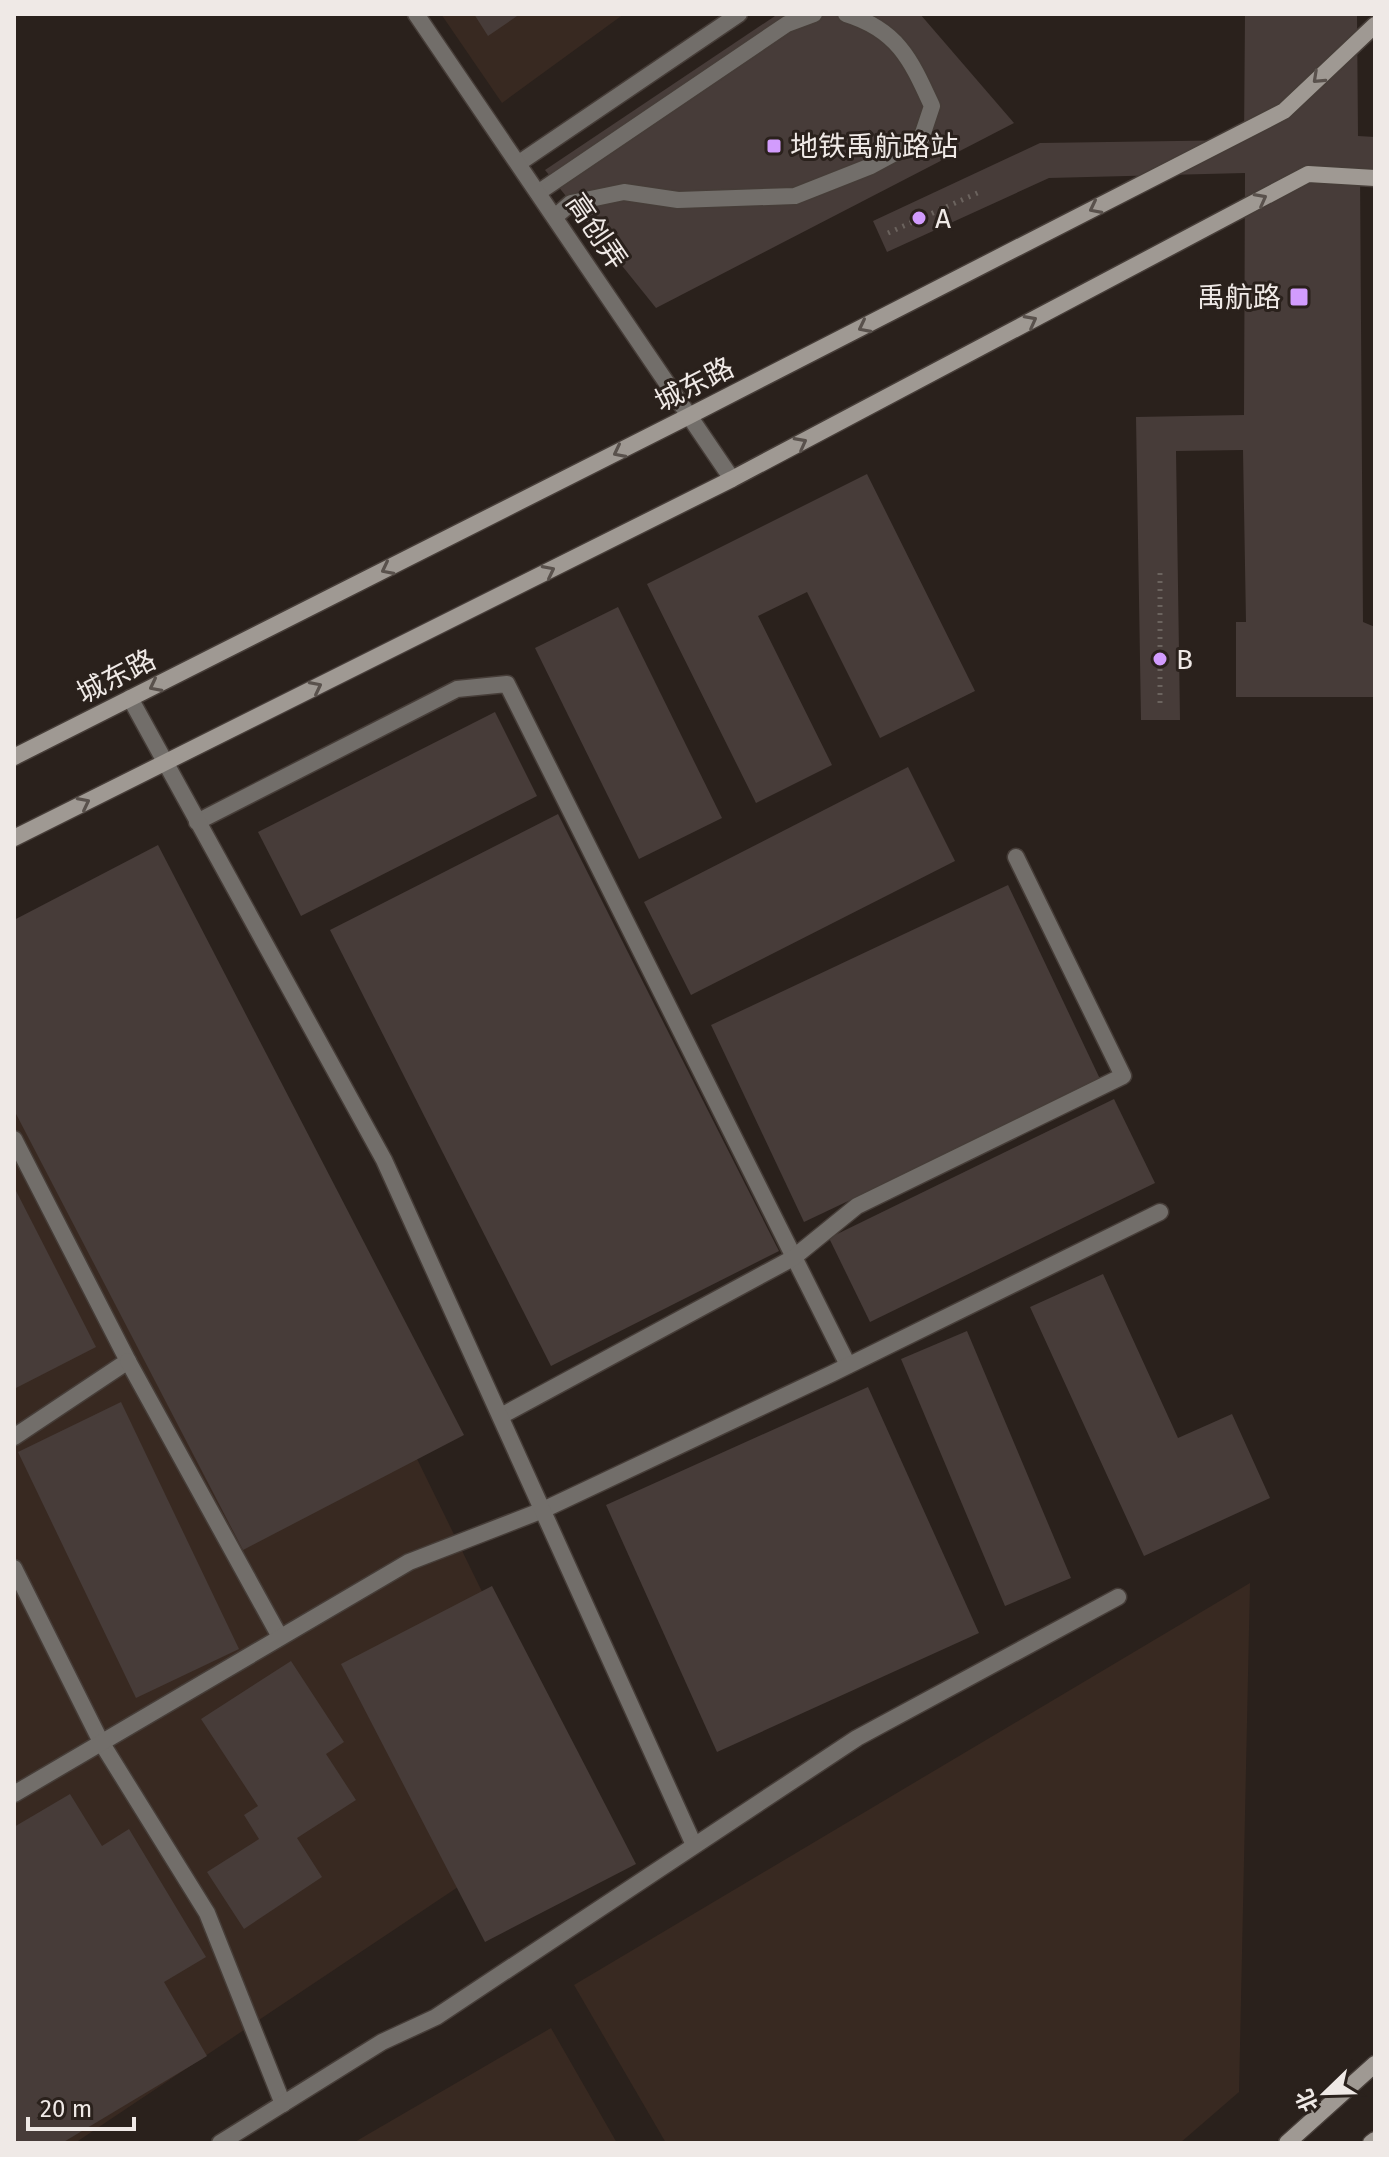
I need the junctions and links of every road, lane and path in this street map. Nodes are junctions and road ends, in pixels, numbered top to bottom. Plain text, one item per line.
1 (416, 14) edge
2 (739, 14) edge
3 (814, 14) edge
4 (846, 14) edge
5 (1375, 25) edge
6 (519, 163) junction
7 (1375, 178) edge
8 (982, 191) dead end
9 (539, 192) junction
10 (556, 216) junction
11 (888, 233) dead end
12 (689, 416) junction
13 (732, 479) junction
14 (1160, 573) dead end
15 (130, 698) junction
16 (1160, 705) dead end
17 (14, 757) edge
18 (165, 763) junction
19 (197, 822) junction
20 (14, 838) edge
21 (1016, 857) dead end
22 (14, 1139) edge
23 (1160, 1212) dead end
24 (793, 1258) junction
25 (128, 1361) junction
26 (848, 1365) junction
27 (501, 1416) junction
28 (14, 1437) edge
29 (543, 1510) junction
30 (14, 1568) edge
31 (1118, 1597) dead end
32 (280, 1637) junction
33 (101, 1742) junction
34 (14, 1794) edge
35 (694, 1845) junction
36 (1375, 2064) edge
37 (283, 2104) junction
38 (220, 2143) edge
39 (1287, 2143) edge

1 - 6 street, 高创弄
2 - 6 street
3 - 9 street
4 - 10 street
5 -> 12 street, 城东路
6 - 9 street, 高创弄
13 -> 7 street
8 - 11 path
9 - 10 street, 高创弄
10 - 12 street, 高创弄
12 - 13 street, 高创弄
12 -> 15 street, 城东路
18 -> 13 street
14 - 16 path
15 - 17 street, 城东路
15 - 18 street
18 - 19 street
20 -> 18 street
19 - 24 street
19 - 27 street
21 - 24 street
22 - 25 street
23 - 26 street
24 - 26 street
24 - 27 street
25 - 28 street
25 - 32 street
26 - 29 street
27 - 29 street
29 - 32 street
29 - 35 street
30 - 33 street
31 - 35 street
32 - 33 street
33 - 34 street
33 - 37 street
35 - 37 street
36 - 39 street
37 - 38 street

